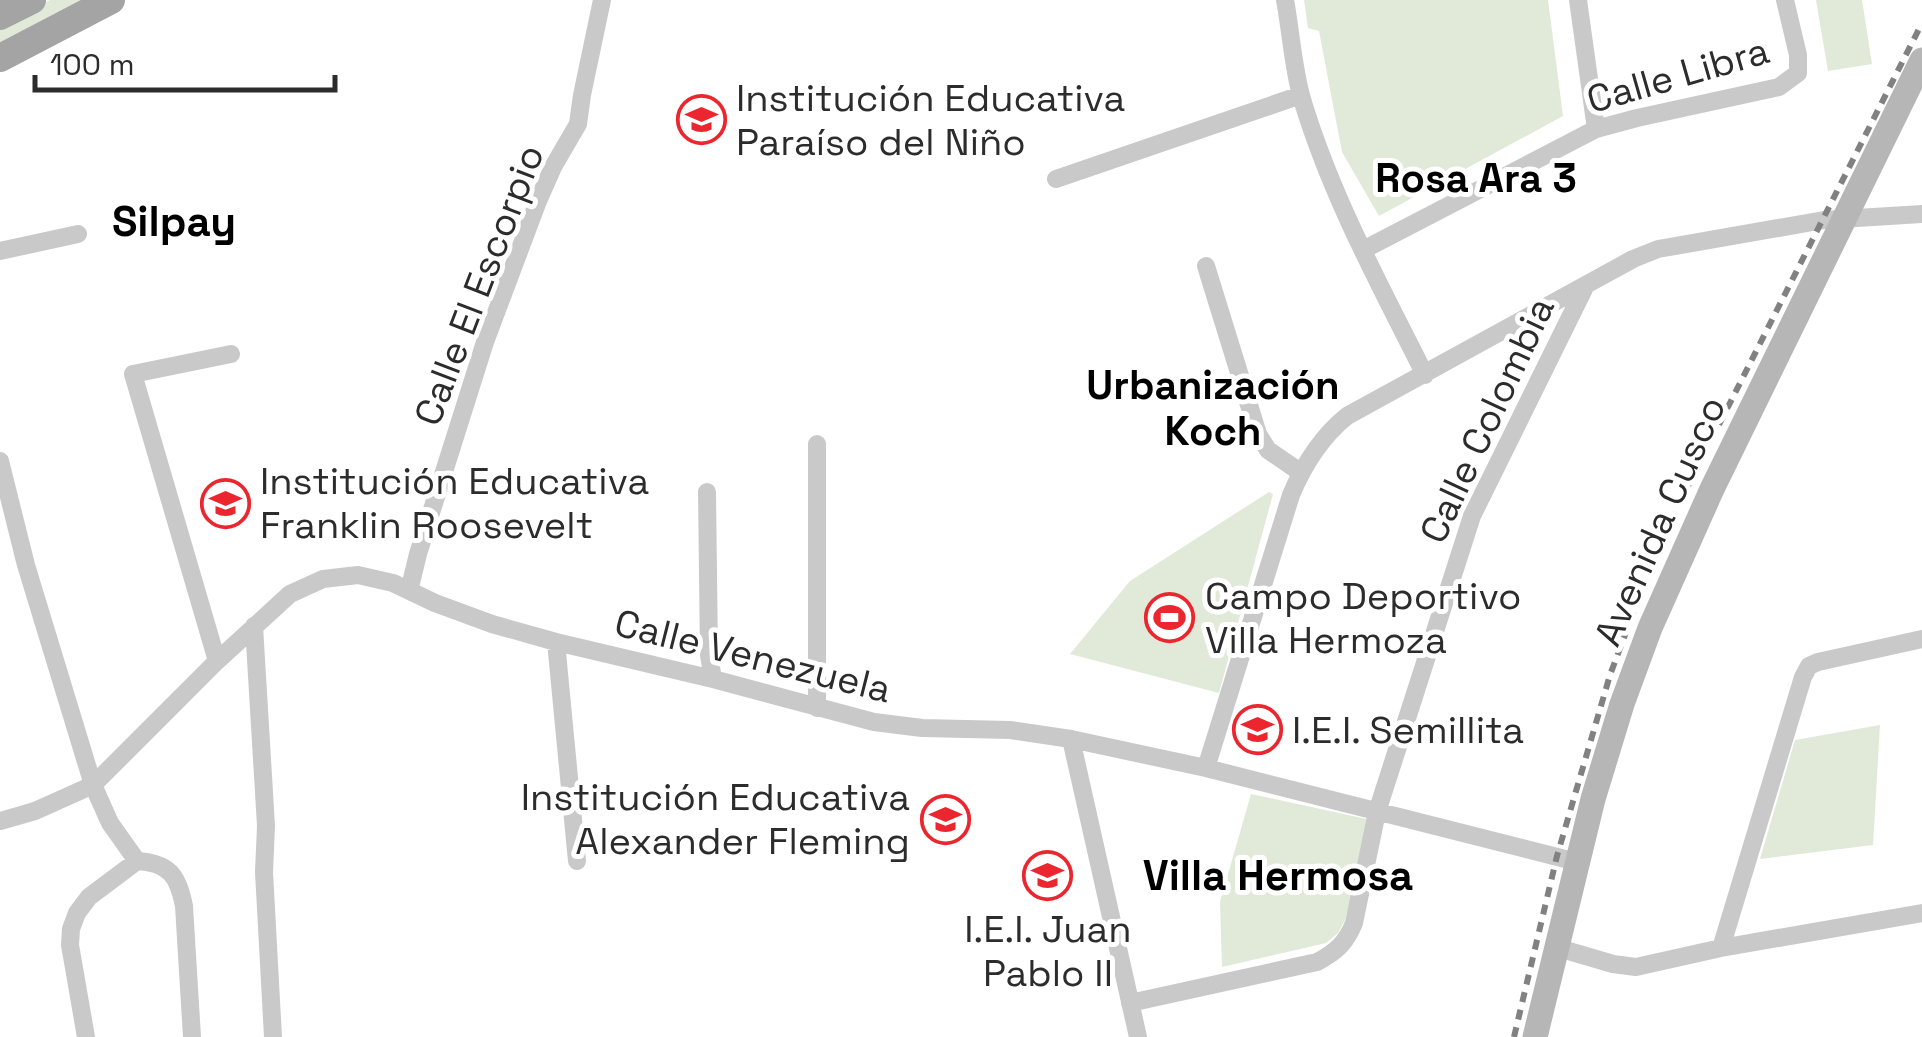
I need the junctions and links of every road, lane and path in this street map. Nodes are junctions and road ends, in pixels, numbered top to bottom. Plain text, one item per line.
1 (32, 0) edge
2 (112, 0) edge
3 (602, 0) edge
4 (1285, 0) edge
5 (1578, 0) edge
6 (1786, 0) edge
7 (0, 16) edge
8 (0, 58) edge
9 (1922, 60) edge
10 (1301, 95) junction
11 (1596, 128) junction
12 (1056, 179) dead end
13 (1922, 214) edge
14 (1844, 219) junction
15 (78, 234) dead end
16 (1363, 250) junction
17 (0, 251) edge
18 (1206, 266) dead end
19 (1586, 284) junction
20 (231, 354) dead end
21 (1425, 375) junction
22 (817, 444) dead end
23 (0, 462) edge
24 (1300, 472) junction
25 (707, 492) dead end
26 (409, 591) junction
27 (254, 626) junction
28 (1922, 639) edge
29 (556, 642) junction
30 (217, 660) junction
31 (714, 679) junction
32 (817, 708) junction
33 (1070, 739) junction
34 (1206, 768) junction
35 (93, 785) junction
36 (1377, 812) junction
37 (0, 821) edge
38 (137, 861) junction
39 (577, 861) dead end
40 (1577, 862) junction
41 (1922, 913) edge
42 (1555, 947) junction
43 (1721, 948) junction
44 (1130, 1003) junction
45 (86, 1037) edge
46 (192, 1037) edge
47 (274, 1037) edge
48 (1138, 1037) edge
49 (1535, 1037) edge

1 - 7 main road
2 - 8 main road
3 - 26 street, Calle El Escorpio
4 - 10 street
5 - 11 street
6 - 11 street, Calle Libra
9 - 14 main road, Avenida Cusco
10 - 12 street
10 - 16 street
11 - 16 street, Calle Libra
13 - 14 street
14 - 19 street
14 - 40 main road, Avenida Cusco
15 - 17 street
16 - 21 street
18 - 24 street
19 - 21 street
19 - 36 street, Calle Colombia
20 - 30 street
21 - 24 street
22 - 32 street
23 - 35 street
24 - 34 street
25 - 31 street
26 - 27 street, Calle Venezuela
26 - 29 street, Calle Venezuela
27 - 30 street, Calle Venezuela
27 - 47 street
28 - 43 street
29 - 31 street, Calle Venezuela
29 - 39 street
30 - 35 street, Calle Venezuela
31 - 32 street, Calle Venezuela
32 - 33 street, Calle Venezuela
33 - 34 street, Calle Venezuela
33 - 44 street
34 - 36 street, Calle Venezuela
35 - 37 street, Calle Venezuela
35 - 38 street
36 - 40 street, Calle Venezuela
36 - 44 street, Calle Colombia
38 - 45 street
38 - 46 street
40 - 42 main road, Avenida Cusco
41 - 43 street
42 - 43 street
42 - 49 main road, Avenida Cusco
44 - 48 street

